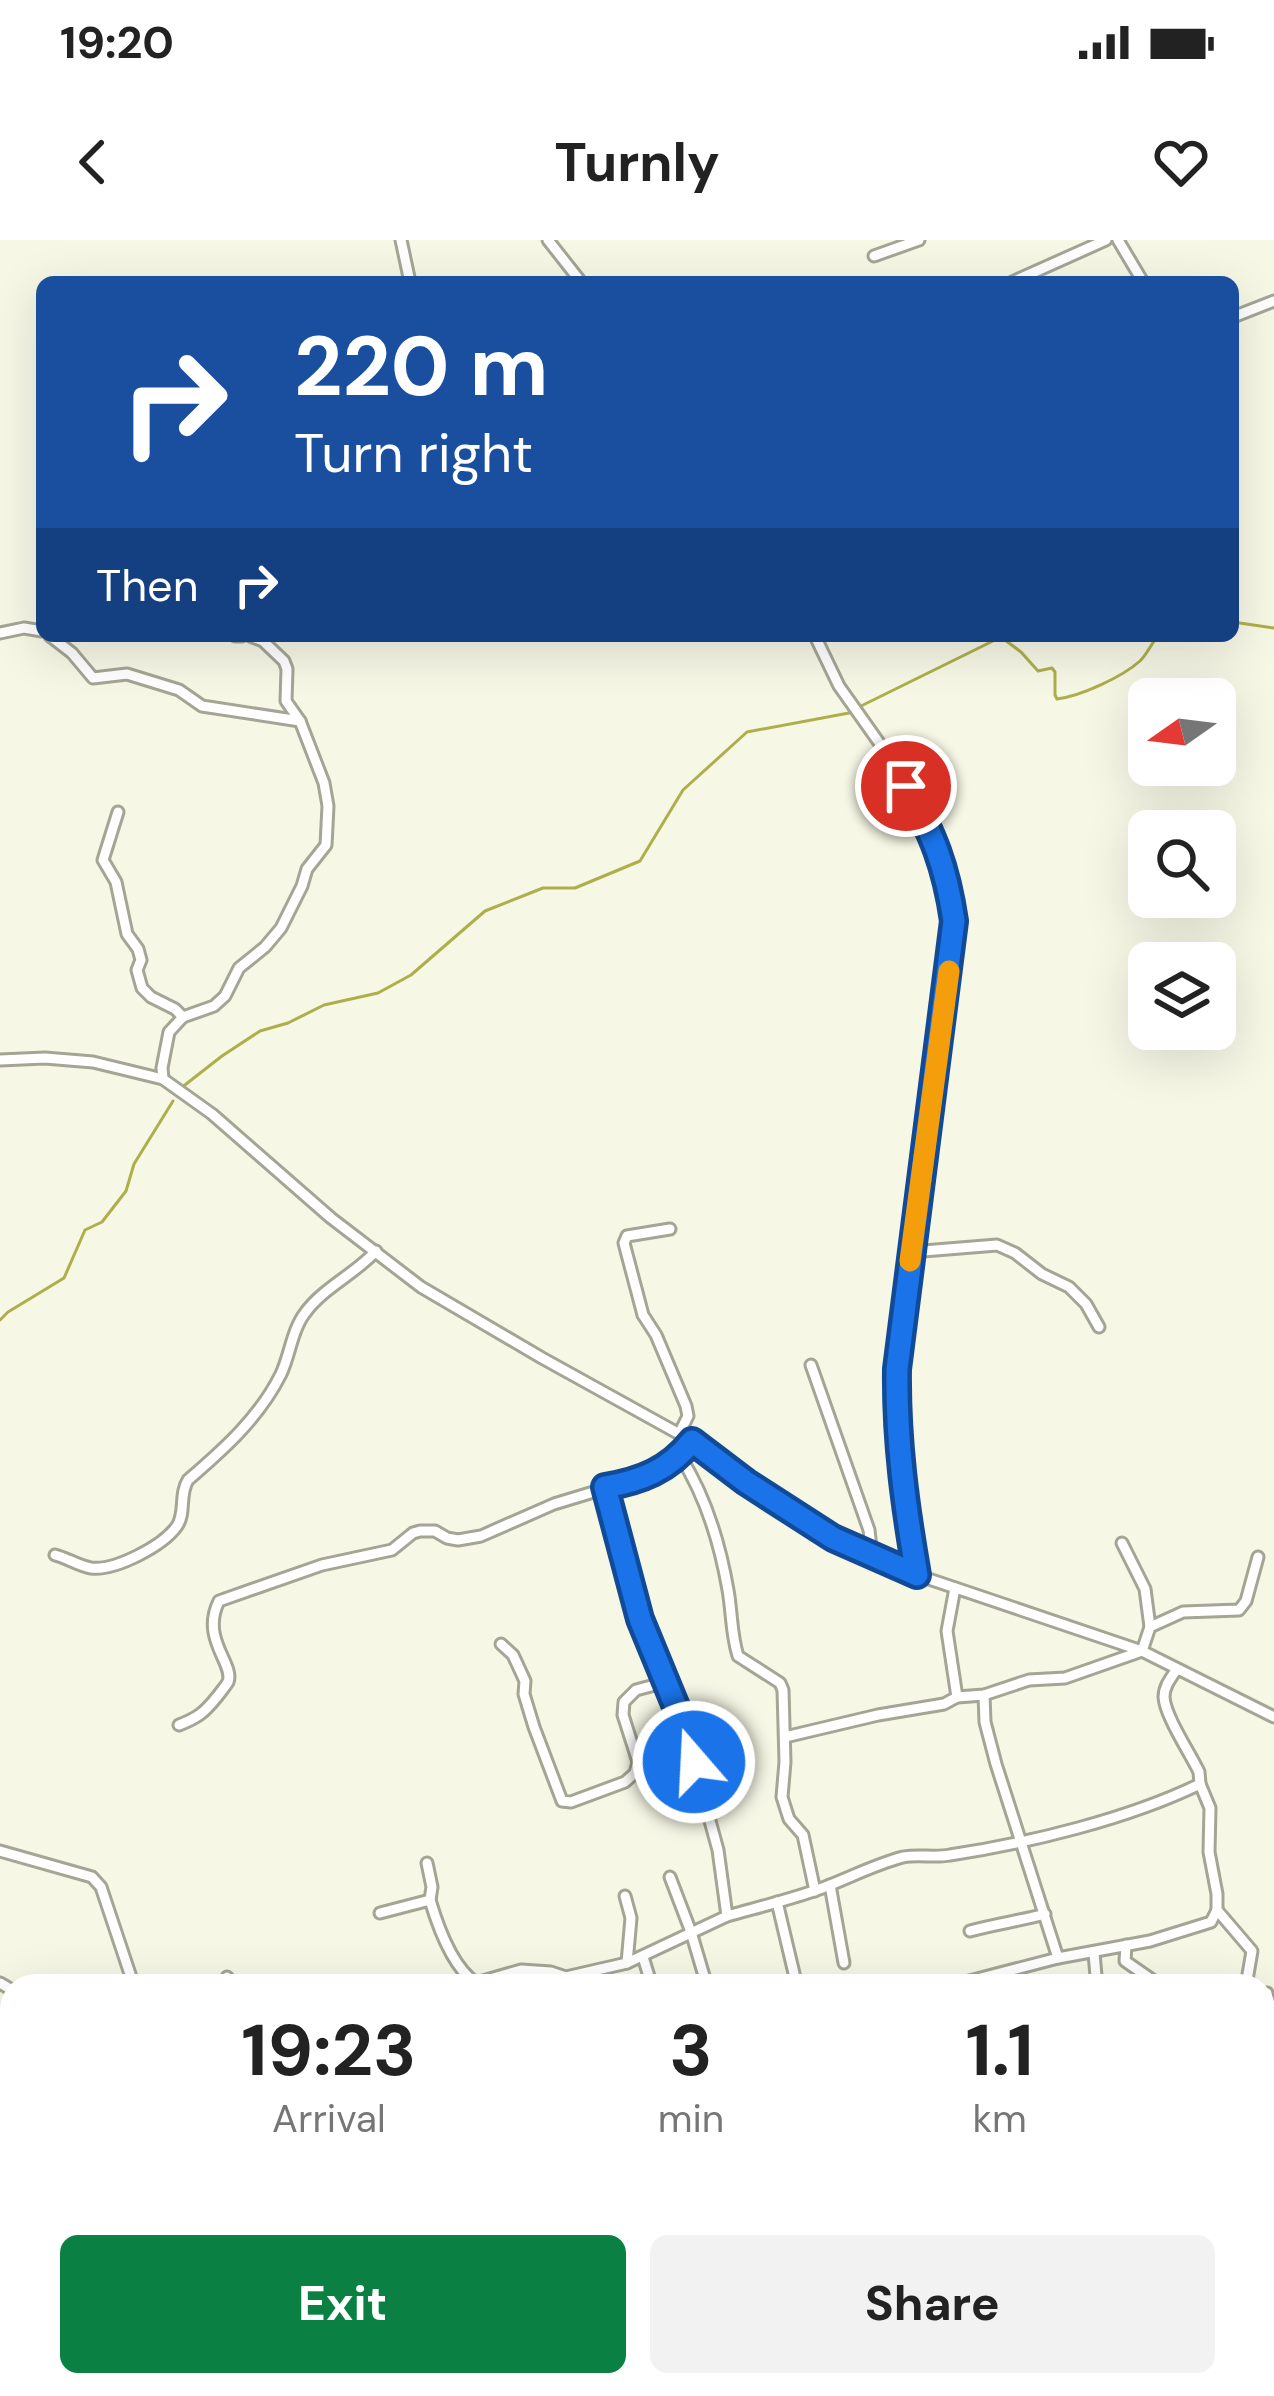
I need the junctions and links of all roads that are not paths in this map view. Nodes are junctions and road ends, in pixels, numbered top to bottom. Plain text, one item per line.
1 (401, 240) edge
2 (548, 240) edge
3 (919, 240) edge
4 (1106, 240) edge
5 (1118, 240) edge
6 (874, 256) dead end
7 (409, 276) edge
8 (576, 276) edge
9 (1025, 276) edge
10 (1139, 276) edge
11 (1274, 301) edge
12 (1239, 315) edge
13 (36, 631) edge
14 (0, 633) edge
15 (56, 642) edge
16 (264, 642) edge
17 (818, 642) edge
18 (300, 721) junction
19 (118, 812) dead end
20 (183, 1017) junction
21 (0, 1060) edge
22 (163, 1079) junction
23 (670, 1229) dead end
24 (376, 1251) junction
25 (911, 1252) junction
26 (1099, 1327) dead end
27 (811, 1365) dead end
28 (679, 1433) junction
29 (692, 1441) junction
30 (680, 1456) junction
31 (605, 1487) junction
32 (1122, 1543) dead end
33 (55, 1555) dead end
34 (872, 1556) junction
35 (1258, 1557) dead end
36 (917, 1575) junction
37 (955, 1588) junction
38 (1150, 1627) junction
39 (501, 1644) dead end
40 (1142, 1652) junction
41 (1177, 1669) junction
42 (666, 1682) junction
43 (984, 1695) junction
44 (958, 1697) junction
45 (1274, 1717) edge
46 (178, 1725) dead end
47 (785, 1737) junction
48 (1200, 1784) junction
49 (1022, 1841) junction
50 (0, 1851) edge
51 (427, 1863) dead end
52 (670, 1877) dead end
53 (830, 1886) junction
54 (815, 1891) junction
55 (626, 1896) dead end
56 (430, 1900) junction
57 (777, 1902) junction
58 (1217, 1910) junction
59 (380, 1913) dead end
60 (1045, 1914) junction
61 (727, 1916) junction
62 (970, 1931) dead end
63 (691, 1932) junction
64 (1126, 1945) junction
65 (1094, 1954) junction
66 (643, 1957) junction
67 (1058, 1958) junction
68 (627, 1963) junction
69 (844, 1963) dead end
70 (130, 1974) edge
71 (465, 1974) edge
72 (509, 1974) edge
73 (554, 1974) edge
74 (592, 1974) edge
75 (648, 1974) edge
76 (703, 1974) edge
77 (794, 1974) edge
78 (996, 1974) edge
79 (1096, 1974) edge
80 (1144, 1974) edge
81 (1248, 1974) edge

1 - 7 street
2 - 8 street
3 - 6 street
4 - 9 street
5 - 10 street
11 - 12 street
13 - 14 street
15 - 18 street
16 - 18 street
17 - 25 street
18 - 20 street
19 - 20 street
20 - 22 street
21 - 22 street
22 - 24 street
23 - 28 street
24 - 28 street
24 - 33 street
25 - 26 street
25 - 36 street
27 - 34 street
28 - 29 street
29 - 30 street
29 - 34 street
30 - 31 street
30 - 47 street
31 - 42 street
31 - 46 street
32 - 38 street
34 - 36 street
35 - 38 street
36 - 37 street
37 - 40 street
37 - 44 street
38 - 40 street
39 - 42 street
40 - 41 street
40 - 43 street
41 - 45 street
41 - 48 street
42 - 61 street
43 - 44 street
43 - 49 street
44 - 47 street
47 - 54 street
48 - 49 street
48 - 58 street
49 - 53 street
49 - 60 street
50 - 70 street
51 - 56 street
52 - 63 street
53 - 54 street
53 - 69 street
54 - 57 street
55 - 68 street
56 - 59 street
56 - 71 street
57 - 61 street
57 - 77 street
58 - 64 street
58 - 81 street
60 - 62 street
60 - 67 street
61 - 63 street
63 - 66 street
63 - 76 street
64 - 65 street
64 - 80 street
65 - 67 street
65 - 79 street
66 - 68 street
66 - 75 street
67 - 78 street
68 - 74 street
72 - 73 street

